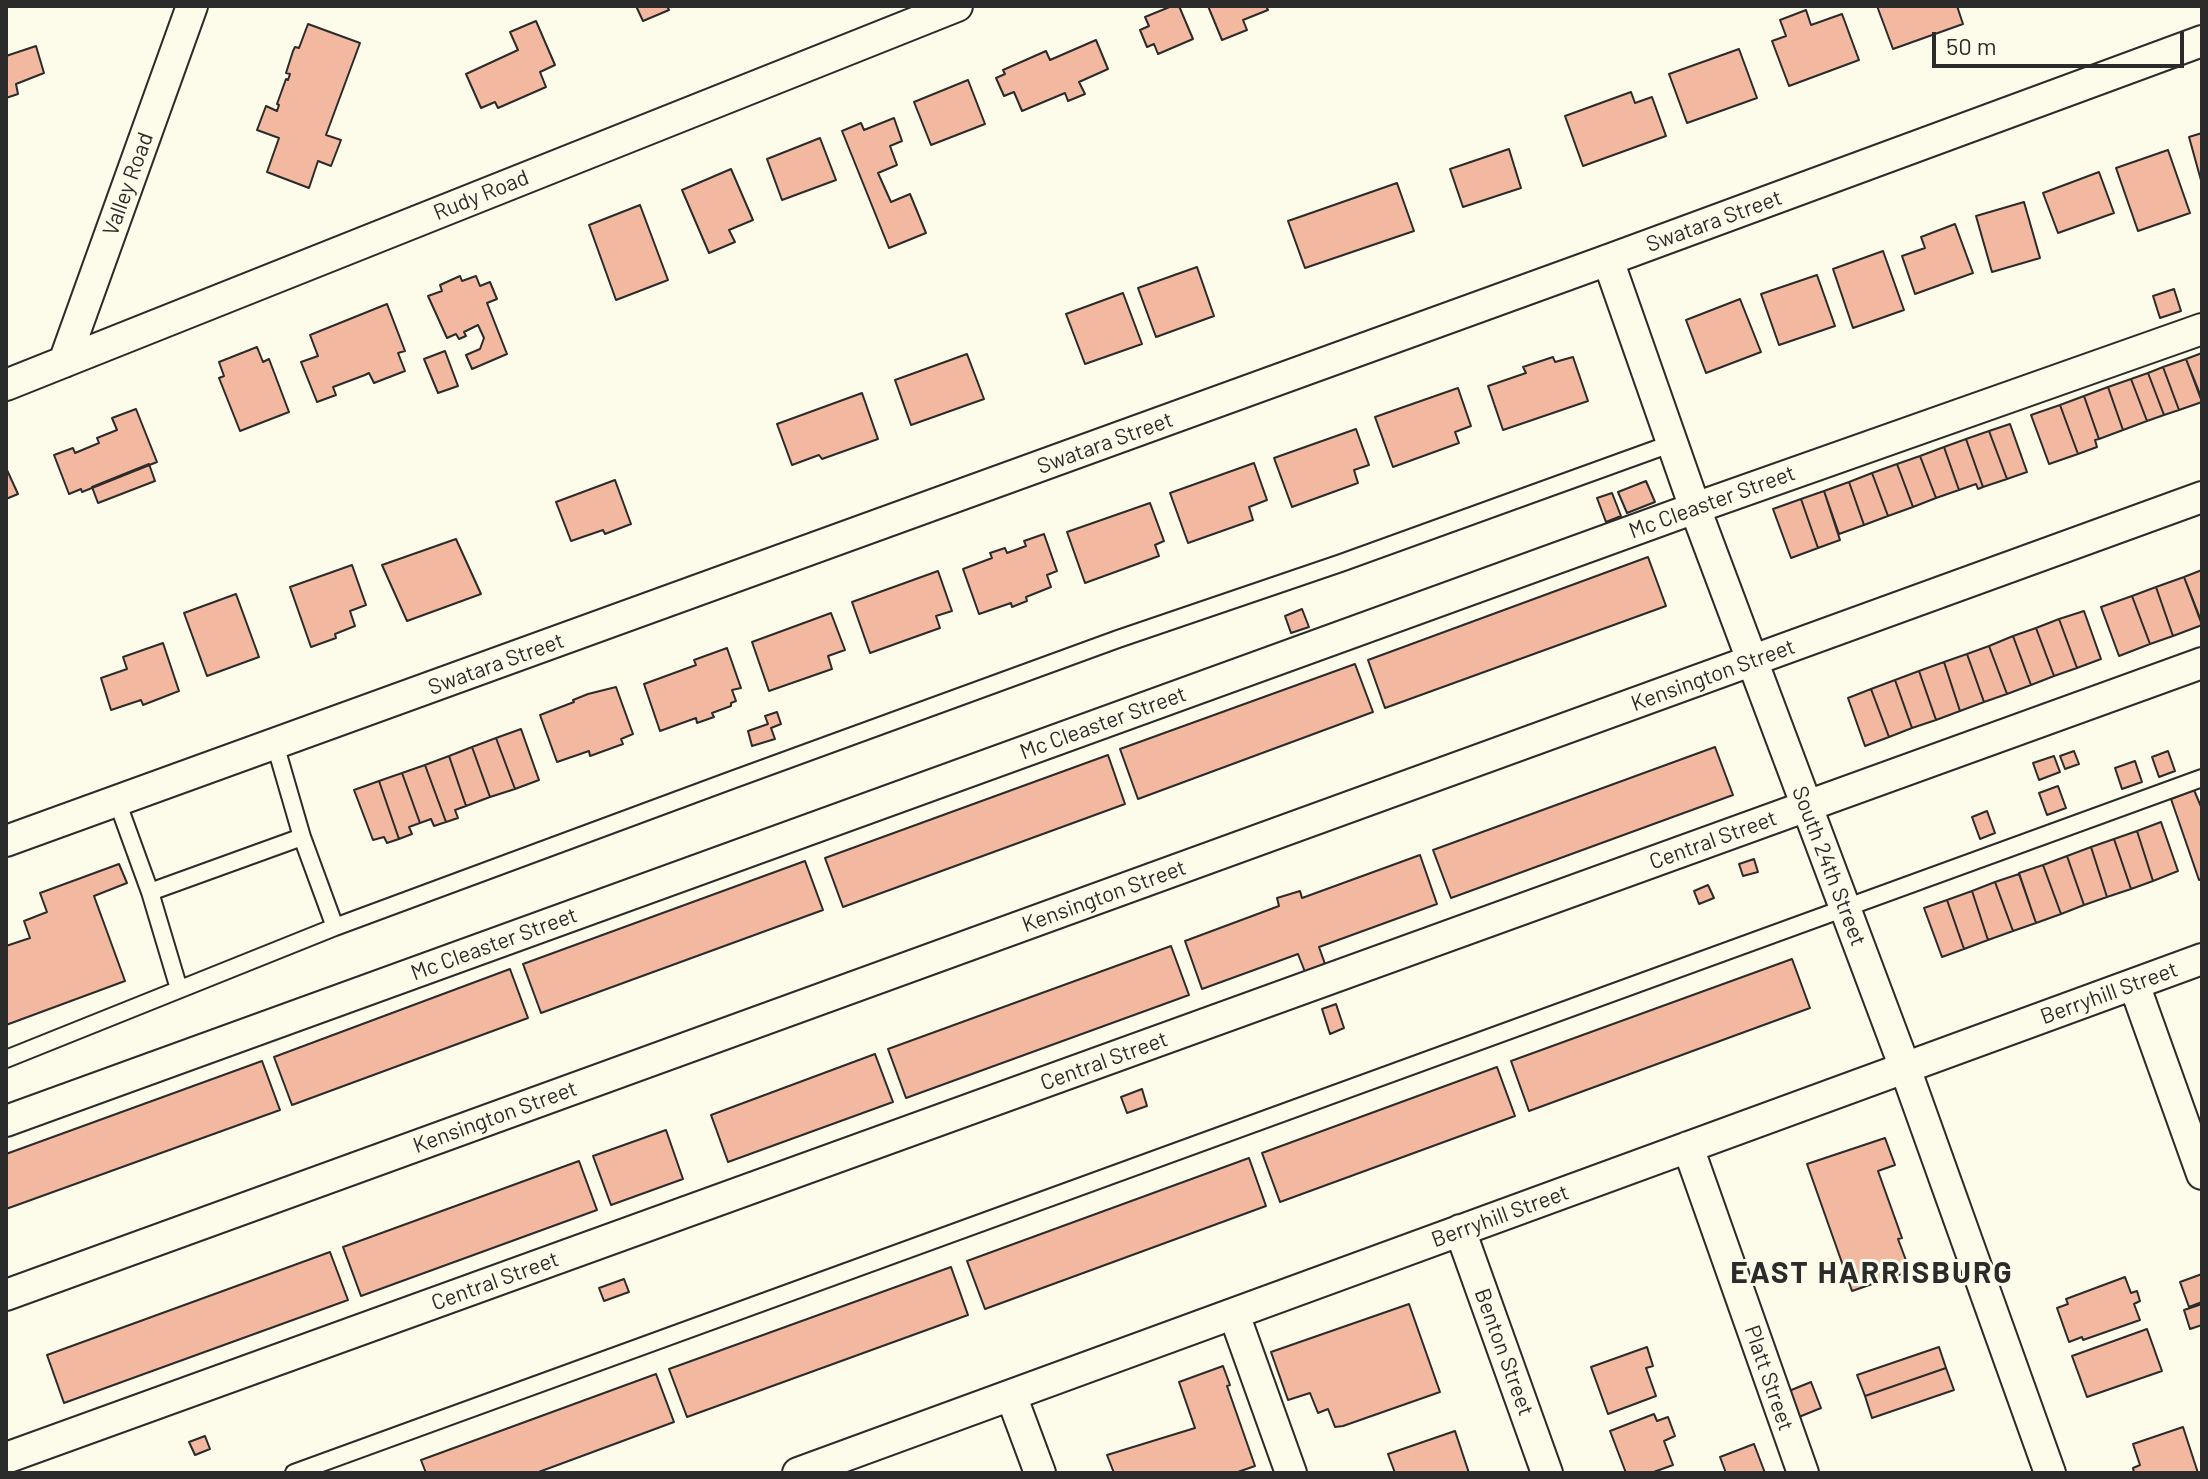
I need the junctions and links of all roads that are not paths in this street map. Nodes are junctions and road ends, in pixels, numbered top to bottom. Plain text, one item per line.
1 (192, 6) edge
2 (957, 6) edge
3 (2202, 41) edge
4 (1608, 260) junction
5 (2202, 329) edge
6 (64, 362) junction
7 (6, 385) edge
8 (1673, 443) junction
9 (2202, 497) edge
10 (1695, 508) junction
11 (1751, 661) junction
12 (2202, 663) edge
13 (275, 744) junction
14 (2202, 778) edge
15 (117, 801) junction
16 (1807, 806) junction
17 (302, 837) junction
18 (6, 841) edge
19 (150, 892) junction
20 (1845, 908) junction
21 (335, 927) junction
22 (2202, 959) edge
23 (2134, 984) junction
24 (179, 989) junction
25 (6, 1059) edge
26 (1905, 1068) junction
27 (6, 1121) edge
28 (2196, 1136) edge
29 (1688, 1147) junction
30 (2202, 1174) edge
31 (1460, 1230) junction
32 (6, 1295) edge
33 (1234, 1314) junction
34 (1011, 1395) junction
35 (11, 1456) edge
36 (294, 1473) edge
37 (798, 1473) edge
38 (1040, 1473) edge
39 (1291, 1473) edge
40 (1547, 1473) edge
41 (1803, 1473) edge
42 (2050, 1473) edge

1 - 6 street, Valley Road
2 - 6 street, Rudy Road
3 - 4 street, Swatara Street
4 - 8 street, South 24th Street
4 - 13 street, Swatara Street
5 - 10 street, Mc Cleaster Street
6 - 7 street, Rudy Road
8 - 10 street, South 24th Street
8 - 21 lane
9 - 11 street, Kensington Street
10 - 11 street, South 24th Street
10 - 27 street, Mc Cleaster Street
11 - 16 street, South 24th Street
11 - 32 street, Kensington Street
12 - 16 street, Central Street
13 - 15 street, Swatara Street
13 - 17 lane
14 - 20 lane
15 - 18 street, Swatara Street
15 - 19 lane
16 - 20 street, South 24th Street
16 - 35 street, Central Street
17 - 19 lane
17 - 21 lane
19 - 24 lane
20 - 26 street, South 24th Street
20 - 36 lane
21 - 24 lane
22 - 23 street, Berryhill Street
23 - 26 street, Berryhill Street
23 - 28 street
24 - 25 lane
26 - 29 street, Berryhill Street
26 - 42 street, South 24th Street
28 - 30 street
29 - 31 street, Berryhill Street
29 - 41 street, Platt Street
31 - 33 street, Berryhill Street
31 - 40 street, Benton Street
33 - 34 street, Berryhill Street
33 - 39 street
34 - 37 street, Berryhill Street
34 - 38 street

